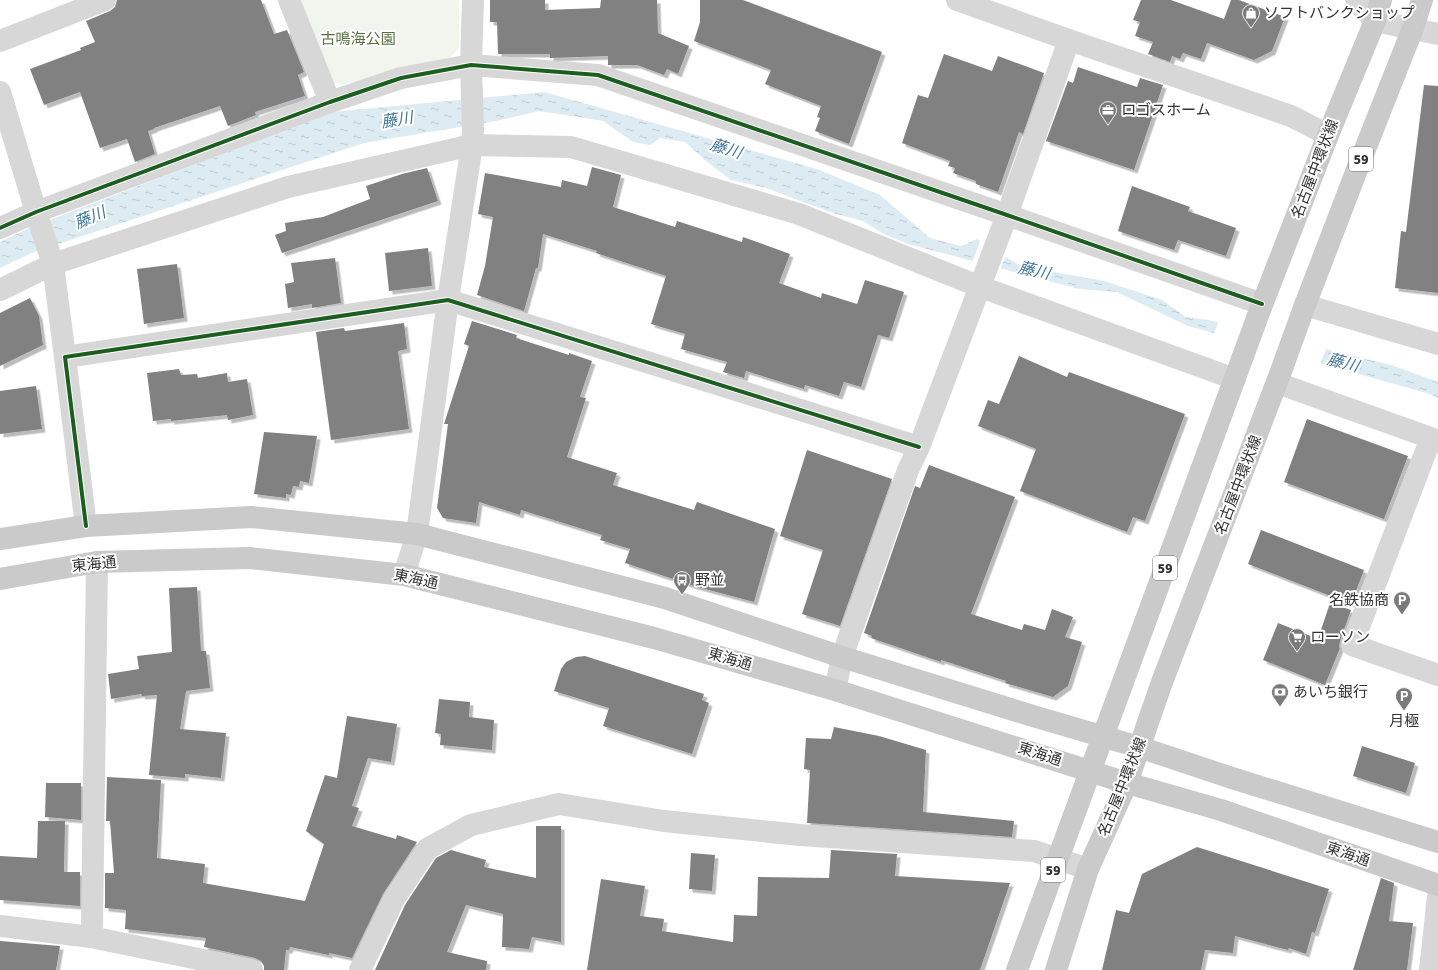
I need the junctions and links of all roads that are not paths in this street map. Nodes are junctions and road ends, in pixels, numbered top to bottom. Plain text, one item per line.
1 (105, 0) edge
2 (289, 0) edge
3 (473, 0) edge
4 (957, 0) edge
5 (1356, 0) edge
6 (1381, 0) edge
7 (1422, 0) edge
8 (1374, 22) junction
9 (1413, 28) junction
10 (1438, 34) edge
11 (1069, 40) junction
12 (0, 41) edge
13 (472, 72) junction
14 (0, 92) edge
15 (330, 102) junction
16 (1328, 135) junction
17 (473, 138) junction
18 (38, 216) junction
19 (1004, 221) junction
20 (0, 228) edge
21 (52, 259) junction
22 (981, 280) junction
23 (0, 290) edge
24 (448, 300) junction
25 (1261, 307) junction
26 (1302, 312) junction
27 (1438, 344) edge
28 (65, 358) junction
29 (1237, 372) junction
30 (1278, 378) junction
31 (1435, 440) edge
32 (919, 446) junction
33 (86, 526) junction
34 (417, 534) junction
35 (0, 539) edge
36 (97, 562) junction
37 (404, 575) junction
38 (0, 579) edge
39 (842, 657) junction
40 (1438, 675) edge
41 (835, 690) junction
42 (1103, 736) junction
43 (1139, 747) junction
44 (1091, 770) junction
45 (1127, 783) junction
46 (1438, 842) edge
47 (1058, 859) junction
48 (1088, 869) junction
49 (1438, 885) edge
50 (1438, 896) edge
51 (0, 926) edge
52 (91, 937) junction
53 (252, 970) edge
54 (360, 970) edge
55 (1017, 970) edge
56 (1056, 970) edge
57 (1430, 970) edge

1 - 12 street
2 - 15 street
3 - 13 street
4 - 11 street
5 - 8 street
6 - 8 main road, 名古屋中環状線 / 59
7 - 9 main road, 名古屋中環状線 / 59
8 - 9 street
8 - 16 main road, 名古屋中環状線 / 59
9 - 10 street
9 - 26 main road, 名古屋中環状線 / 59
11 - 16 street
11 - 19 street
13 - 15 street
13 - 17 street
13 - 19 street
14 - 18 street
15 - 18 street
16 - 25 main road, 名古屋中環状線 / 59
17 - 21 street
17 - 22 street
17 - 24 street
18 - 20 street
18 - 21 street
19 - 22 street
19 - 25 street
21 - 23 street
21 - 28 street
22 - 29 street
22 - 32 street
24 - 28 street
24 - 32 street
24 - 34 street
25 - 29 main road, 名古屋中環状線 / 59
26 - 27 street
26 - 30 main road, 名古屋中環状線 / 59
28 - 33 street
29 - 42 main road, 名古屋中環状線 / 59
30 - 31 street
30 - 43 main road, 名古屋中環状線 / 59
31 - 40 street
32 - 39 street
33 - 34 main road
33 - 35 main road
34 - 37 street
34 - 39 main road
36 - 37 main road, 東海通
36 - 38 main road, 東海通
36 - 52 street
37 - 41 main road, 東海通
39 - 41 street
39 - 42 main road
41 - 44 main road, 東海通
42 - 43 main road
42 - 44 main road, 名古屋中環状線 / 59
43 - 45 main road, 名古屋中環状線 / 59
43 - 46 main road
44 - 45 main road, 東海通
44 - 47 main road, 名古屋中環状線 / 59
45 - 48 main road, 名古屋中環状線 / 59
45 - 49 main road, 東海通
47 - 48 street
47 - 54 street
47 - 55 main road, 名古屋中環状線 / 59
48 - 56 main road, 名古屋中環状線 / 59
50 - 57 street
51 - 52 street
52 - 53 street

